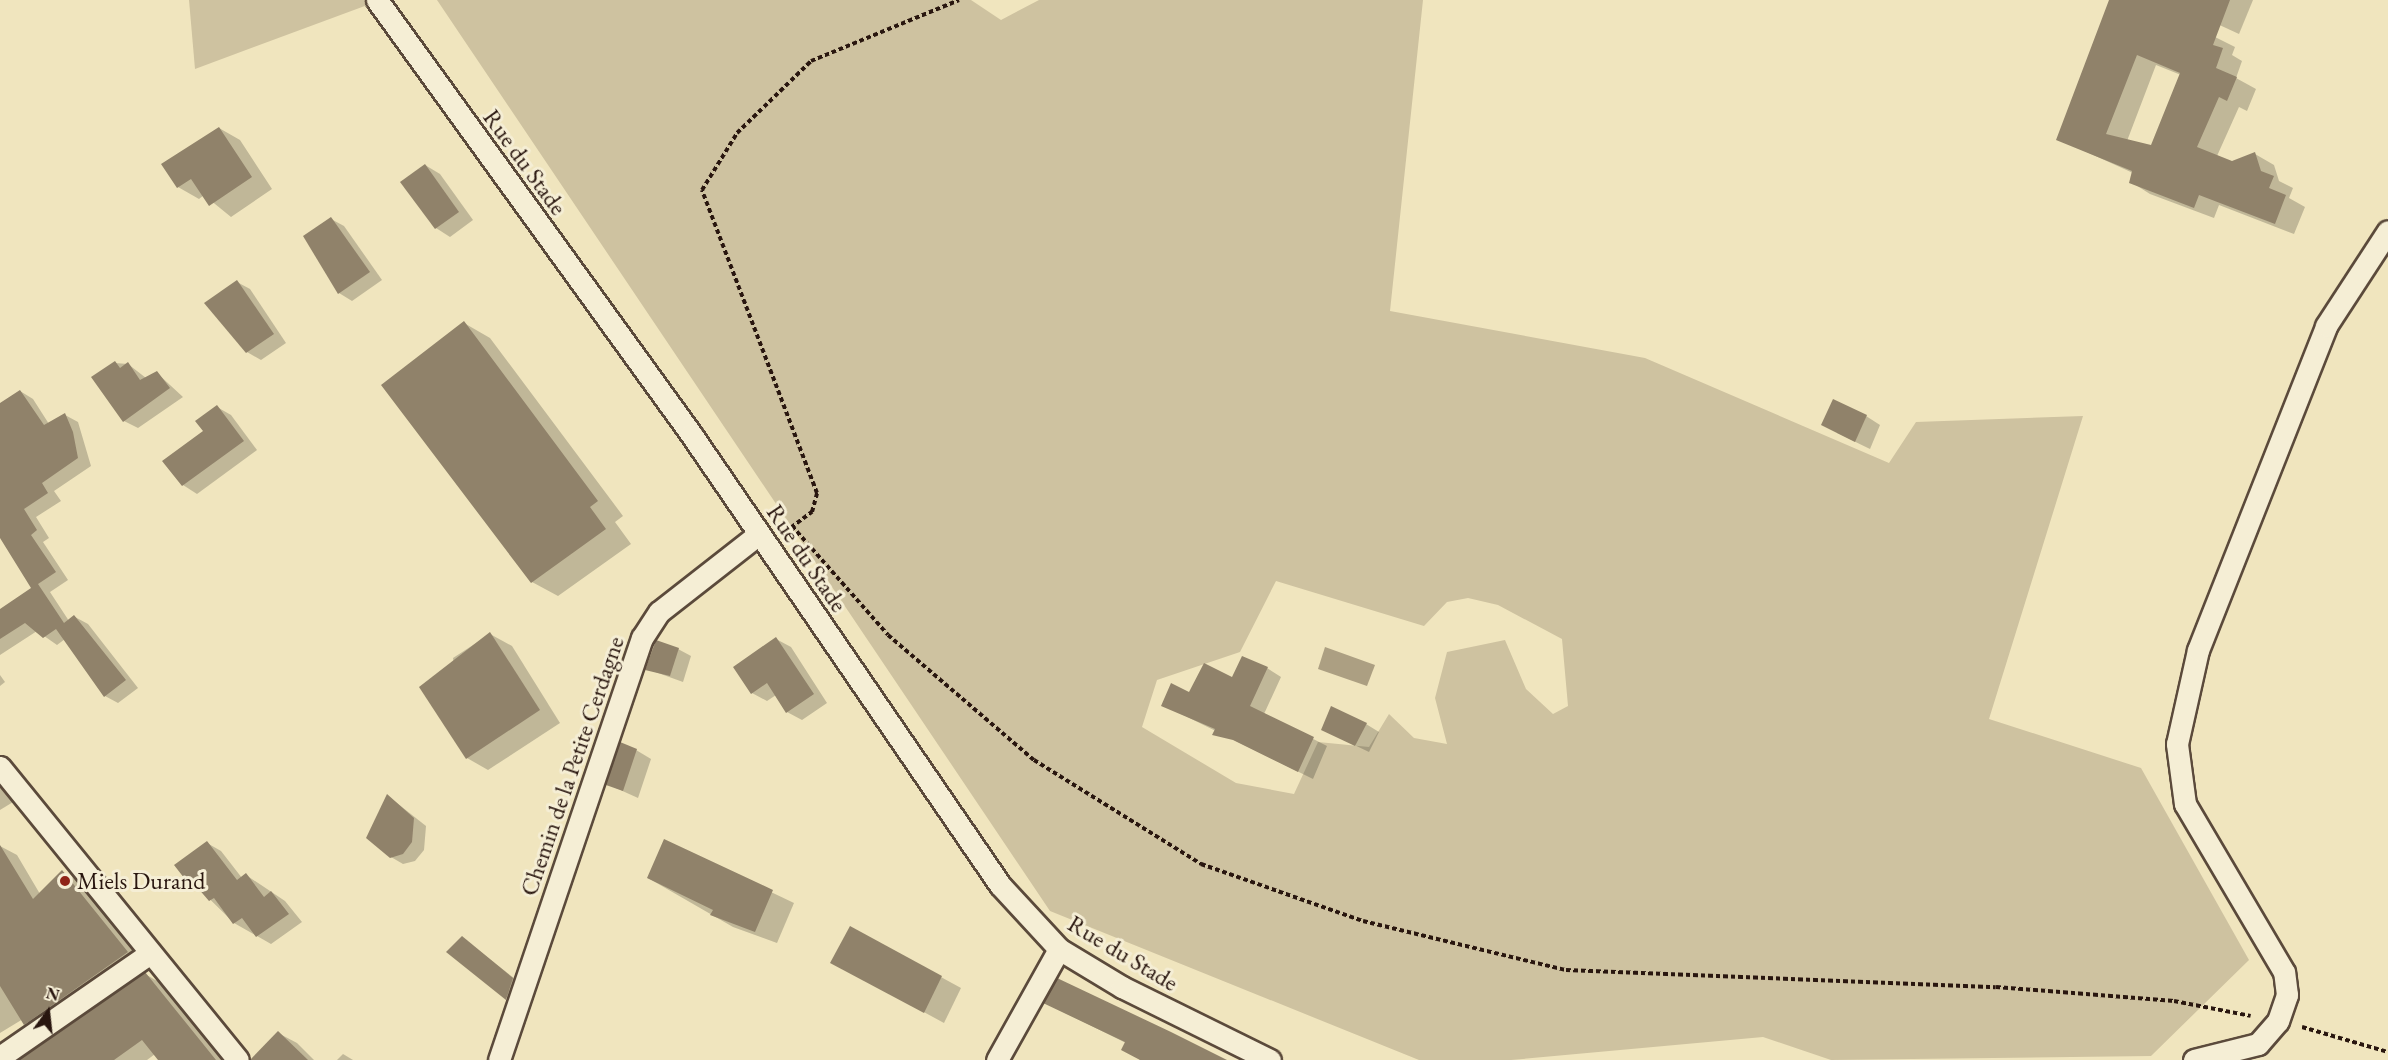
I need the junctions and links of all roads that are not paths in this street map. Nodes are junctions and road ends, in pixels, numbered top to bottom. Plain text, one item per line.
1 (377, 0) edge
2 (2388, 231) edge
3 (759, 534) junction
4 (0, 768) edge
5 (1059, 949) junction
6 (150, 953) junction
7 (0, 1057) edge
8 (238, 1060) edge
9 (499, 1060) edge
10 (997, 1060) edge
11 (1269, 1060) edge
12 (2194, 1060) edge

1 - 3 street, Rue du Stade
2 - 12 street
3 - 5 street, Rue du Stade
3 - 9 street, Chemin de la Petite Cerdagne
4 - 6 street
5 - 10 street
5 - 11 street, Rue du Stade
6 - 7 street
6 - 8 street

